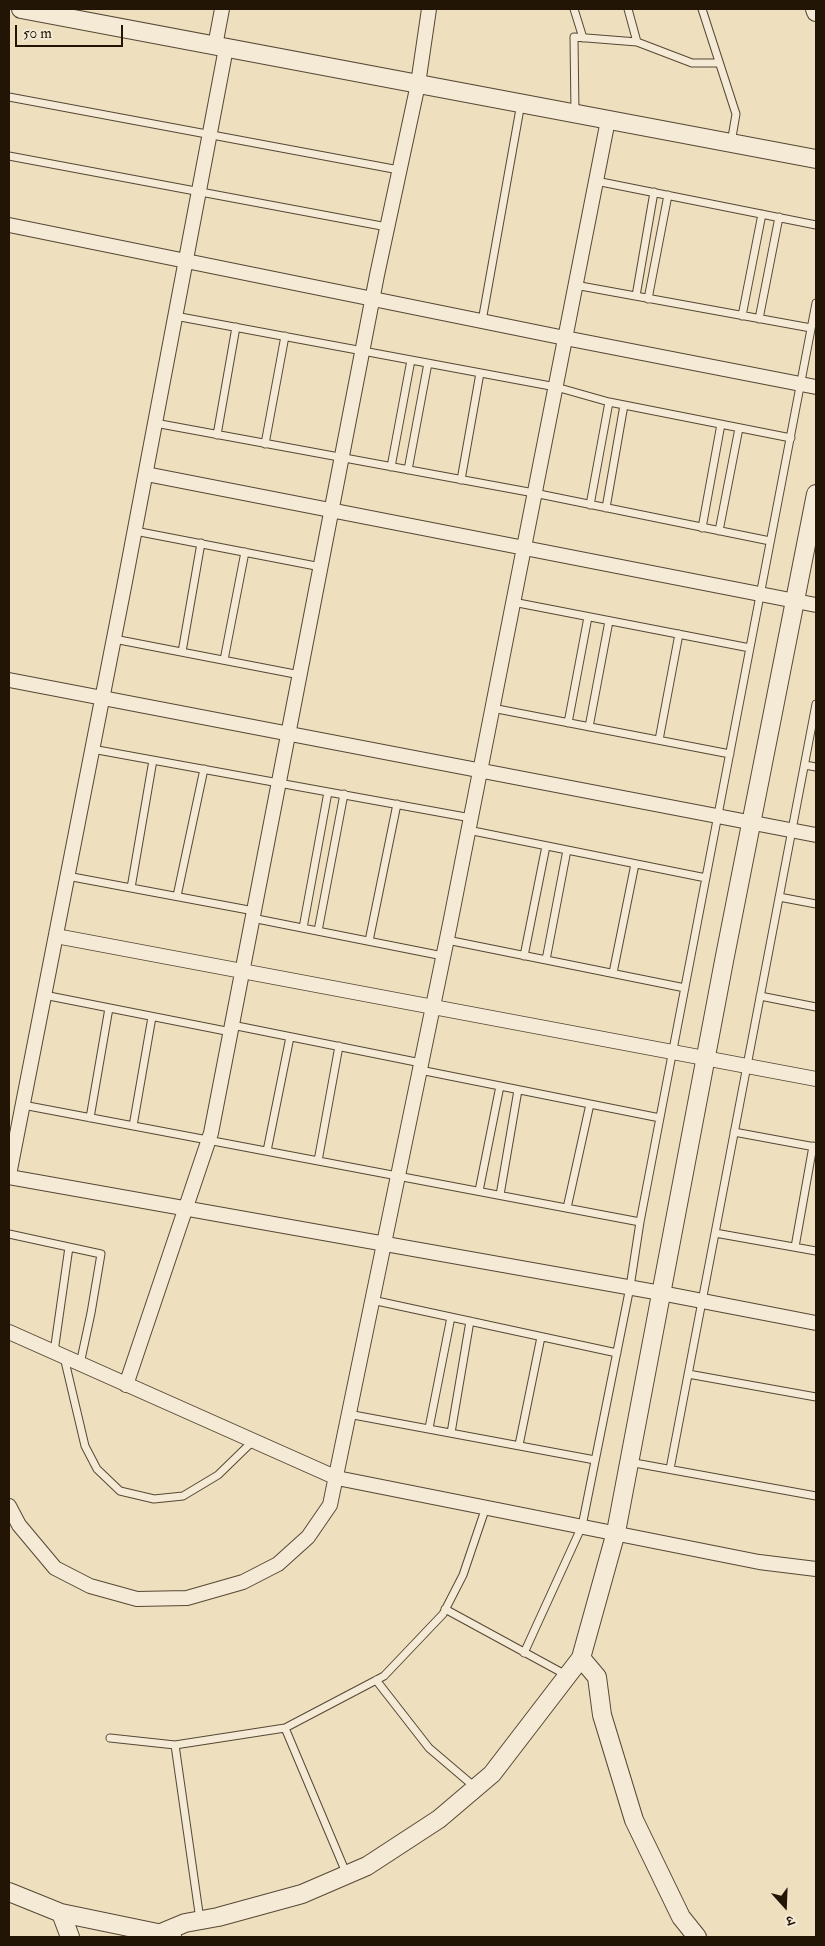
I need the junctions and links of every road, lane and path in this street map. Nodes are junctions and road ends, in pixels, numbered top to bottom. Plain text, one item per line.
1 (21, 9) edge
2 (222, 9) edge
3 (429, 9) edge
4 (574, 9) edge
5 (628, 9) edge
6 (702, 9) edge
7 (582, 38) junction
8 (637, 42) junction
9 (221, 46) junction
10 (719, 63) junction
11 (418, 84) junction
12 (9, 97) edge
13 (521, 103) junction
14 (575, 113) junction
15 (608, 120) junction
16 (210, 135) junction
17 (731, 143) junction
18 (9, 156) edge
19 (816, 159) edge
20 (399, 170) junction
21 (596, 181) junction
22 (199, 192) junction
23 (654, 192) junction
24 (668, 195) junction
25 (762, 214) junction
26 (779, 217) junction
27 (9, 225) edge
28 (816, 225) edge
29 (387, 228) junction
30 (186, 262) junction
31 (575, 285) junction
32 (636, 296) junction
33 (372, 298) junction
34 (648, 299) junction
35 (816, 303) edge
36 (175, 316) junction
37 (742, 316) junction
38 (760, 319) junction
39 (482, 321) junction
40 (236, 327) junction
41 (811, 328) junction
42 (285, 336) junction
43 (565, 338) junction
44 (362, 351) junction
45 (411, 360) junction
46 (428, 363) junction
47 (480, 373) junction
48 (801, 384) junction
49 (556, 387) junction
50 (816, 387) edge
51 (609, 402) junction
52 (624, 405) junction
53 (155, 423) junction
54 (722, 424) junction
55 (739, 428) junction
56 (217, 434) junction
57 (791, 438) junction
58 (265, 444) junction
59 (342, 458) junction
60 (391, 467) junction
61 (408, 470) junction
62 (146, 474) junction
63 (461, 480) junction
64 (534, 494) junction
65 (816, 494) edge
66 (590, 505) junction
67 (606, 508) junction
68 (332, 510) junction
69 (702, 528) junction
70 (135, 530) junction
71 (719, 531) junction
72 (770, 541) junction
73 (201, 543) junction
74 (524, 548) junction
75 (245, 552) junction
76 (322, 567) junction
77 (760, 594) junction
78 (795, 601) junction
79 (513, 602) junction
80 (816, 605) edge
81 (588, 617) junction
82 (609, 621) junction
83 (679, 634) junction
84 (114, 639) junction
85 (750, 648) junction
86 (182, 652) junction
87 (224, 660) junction
88 (300, 675) junction
89 (9, 680) edge
90 (102, 698) junction
91 (816, 704) edge
92 (492, 708) junction
93 (568, 723) junction
94 (589, 727) junction
95 (288, 734) junction
96 (659, 740) junction
97 (92, 749) junction
98 (730, 754) junction
99 (153, 760) junction
100 (805, 765) junction
101 (816, 767) edge
102 (204, 769) junction
103 (480, 771) junction
104 (279, 783) junction
105 (328, 792) junction
106 (344, 794) junction
107 (397, 804) junction
108 (718, 817) junction
109 (751, 823) junction
110 (470, 824) junction
111 (792, 831) junction
112 (816, 835) edge
113 (546, 846) junction
114 (567, 850) junction
115 (635, 864) junction
116 (67, 876) junction
117 (706, 878) junction
118 (131, 888) junction
119 (177, 896) junction
120 (779, 897) junction
121 (816, 904) edge
122 (253, 915) junction
123 (304, 928) junction
124 (318, 931) junction
125 (56, 936) junction
126 (447, 940) junction
127 (369, 941) junction
128 (444, 956) junction
129 (524, 956) junction
130 (546, 960) junction
131 (242, 971) junction
132 (613, 974) junction
133 (685, 988) junction
134 (44, 996) junction
135 (760, 996) junction
136 (433, 1007) junction
137 (816, 1007) edge
138 (109, 1008) junction
139 (152, 1017) junction
140 (231, 1029) junction
141 (290, 1037) junction
142 (339, 1046) junction
143 (673, 1052) junction
144 (706, 1058) junction
145 (420, 1066) junction
146 (747, 1066) junction
147 (816, 1079) edge
148 (500, 1086) junction
149 (518, 1090) junction
150 (590, 1104) junction
151 (22, 1105) junction
152 (90, 1118) junction
153 (660, 1118) junction
154 (133, 1126) junction
155 (734, 1132) junction
156 (209, 1140) junction
157 (814, 1147) edge
158 (267, 1151) junction
159 (318, 1161) junction
160 (9, 1176) edge
161 (398, 1176) junction
162 (479, 1191) junction
163 (500, 1195) junction
164 (186, 1208) junction
165 (567, 1208) junction
166 (640, 1222) junction
167 (715, 1233) junction
168 (9, 1234) edge
169 (383, 1243) junction
170 (69, 1247) junction
171 (795, 1247) junction
172 (816, 1251) edge
173 (630, 1287) junction
174 (661, 1293) junction
175 (372, 1300) junction
176 (702, 1301) junction
177 (451, 1317) junction
178 (470, 1322) junction
179 (816, 1323) edge
180 (9, 1332) edge
181 (541, 1337) junction
182 (617, 1353) junction
183 (59, 1354) junction
184 (80, 1364) junction
185 (688, 1374) junction
186 (126, 1385) junction
187 (816, 1397) edge
188 (348, 1414) junction
189 (429, 1428) junction
190 (451, 1433) junction
191 (253, 1441) junction
192 (519, 1445) junction
193 (595, 1460) junction
194 (629, 1462) junction
195 (670, 1469) junction
196 (337, 1478) junction
197 (816, 1496) edge
198 (9, 1506) edge
199 (486, 1507) junction
200 (582, 1526) junction
201 (616, 1532) junction
202 (816, 1569) edge
203 (445, 1609) junction
204 (524, 1653) junction
205 (581, 1658) junction
206 (568, 1676) junction
207 (376, 1680) junction
208 (286, 1728) junction
209 (110, 1738) dead end
210 (175, 1745) junction
211 (476, 1788) junction
212 (347, 1875) junction
213 (9, 1892) edge
214 (60, 1913) junction
215 (200, 1920) junction
216 (161, 1933) junction
217 (70, 1937) edge
218 (179, 1937) edge
219 (697, 1937) edge

1 - 9 street
2 - 9 street
3 - 11 street
4 - 7 lane
5 - 8 lane
6 - 10 lane
7 - 8 lane
7 - 14 lane
8 - 10 lane
9 - 11 street
9 - 16 street
10 - 17 lane
11 - 13 street
11 - 20 street
12 - 16 lane
13 - 14 street
13 - 39 lane
14 - 15 street
15 - 17 street
15 - 21 street
16 - 20 lane
16 - 22 street
17 - 19 street
18 - 22 lane
20 - 29 street
21 - 23 lane
21 - 31 street
22 - 29 lane
22 - 30 street
23 - 24 lane
23 - 32 lane
24 - 25 lane
24 - 34 lane
25 - 26 lane
25 - 37 lane
26 - 28 lane
26 - 38 lane
27 - 30 street
29 - 33 street
30 - 33 street
30 - 36 street
31 - 32 lane
31 - 43 street
32 - 34 lane
33 - 39 street
33 - 44 street
34 - 37 lane
35 - 41 lane
36 - 40 lane
36 - 53 street
37 - 38 lane
38 - 41 lane
39 - 43 street
40 - 42 lane
40 - 56 lane
41 - 48 lane
42 - 44 lane
42 - 58 lane
43 - 48 street
43 - 49 street
44 - 45 lane
44 - 59 street
45 - 46 lane
45 - 60 lane
46 - 47 lane
46 - 61 lane
47 - 49 lane
47 - 63 lane
48 - 50 street
48 - 57 lane
49 - 51 lane
49 - 64 street
51 - 52 lane
51 - 66 lane
52 - 54 lane
52 - 67 lane
53 - 56 lane
53 - 62 street
54 - 55 lane
54 - 69 lane
55 - 57 lane
55 - 71 lane
56 - 58 lane
57 - 72 lane
58 - 59 lane
59 - 60 lane
59 - 68 street
60 - 61 lane
61 - 63 lane
62 - 68 street
62 - 70 street
63 - 64 lane
64 - 66 lane
64 - 74 street
65 - 78 street
66 - 67 lane
67 - 69 lane
68 - 74 street
68 - 76 street
69 - 71 lane
70 - 73 lane
70 - 84 street
71 - 72 lane
72 - 77 lane
73 - 75 lane
73 - 86 lane
74 - 77 street
74 - 79 street
75 - 76 lane
75 - 87 lane
76 - 88 street
77 - 78 street
77 - 85 lane
78 - 80 street
78 - 109 street
79 - 81 lane
79 - 92 street
81 - 82 lane
81 - 93 lane
82 - 83 lane
82 - 94 lane
83 - 85 lane
83 - 96 lane
84 - 86 lane
84 - 90 street
85 - 98 lane
86 - 87 lane
87 - 88 lane
88 - 95 street
89 - 90 street
90 - 95 street
90 - 97 street
91 - 100 lane
92 - 93 lane
92 - 103 street
93 - 94 lane
94 - 96 lane
95 - 103 street
95 - 104 street
96 - 98 lane
97 - 99 lane
97 - 116 street
98 - 108 lane
99 - 102 lane
99 - 118 lane
100 - 101 lane
100 - 111 lane
102 - 104 lane
102 - 119 lane
103 - 108 street
103 - 110 street
104 - 105 lane
104 - 122 street
105 - 106 lane
105 - 123 lane
106 - 107 lane
106 - 124 lane
107 - 110 lane
107 - 127 lane
108 - 109 street
108 - 117 lane
109 - 111 street
109 - 144 street
110 - 113 lane
110 - 126 street
111 - 112 street
111 - 120 lane
113 - 114 lane
113 - 129 lane
114 - 115 lane
114 - 130 lane
115 - 117 lane
115 - 132 lane
116 - 118 lane
116 - 125 street
117 - 133 lane
118 - 119 lane
119 - 122 lane
120 - 121 lane
120 - 135 lane
122 - 123 lane
122 - 131 street
123 - 124 lane
124 - 127 lane
125 - 131 street
125 - 134 street
126 - 128 street
126 - 129 lane
127 - 128 lane
128 - 136 street
129 - 130 lane
130 - 132 lane
131 - 136 street
131 - 140 street
132 - 133 lane
133 - 143 lane
134 - 138 lane
134 - 151 street
135 - 137 lane
135 - 146 lane
136 - 143 street
136 - 145 street
138 - 139 lane
138 - 152 lane
139 - 140 lane
139 - 154 lane
140 - 141 lane
140 - 156 street
141 - 142 lane
141 - 158 lane
142 - 145 lane
142 - 159 lane
143 - 144 street
143 - 153 lane
144 - 146 street
144 - 174 street
145 - 148 lane
145 - 161 street
146 - 147 street
146 - 155 lane
148 - 149 lane
148 - 162 lane
149 - 150 lane
149 - 163 lane
150 - 153 lane
150 - 165 lane
151 - 152 lane
151 - 160 street
152 - 154 lane
153 - 166 lane
154 - 156 lane
155 - 157 lane
155 - 167 lane
156 - 158 lane
156 - 164 street
157 - 171 lane
158 - 159 lane
159 - 161 lane
160 - 164 street
161 - 162 lane
161 - 169 street
162 - 163 lane
163 - 165 lane
164 - 169 street
164 - 186 street
165 - 166 lane
166 - 173 lane
167 - 171 lane
167 - 176 lane
168 - 170 lane
169 - 173 street
169 - 175 street
170 - 183 lane
170 - 184 lane
171 - 172 lane
173 - 174 street
173 - 182 lane
174 - 176 street
174 - 194 street
175 - 177 lane
175 - 188 street
176 - 179 street
176 - 185 lane
177 - 178 lane
177 - 189 lane
178 - 181 lane
178 - 190 lane
180 - 183 street
181 - 182 lane
181 - 192 lane
182 - 193 lane
183 - 184 street
183 - 191 lane
184 - 186 street
185 - 187 lane
185 - 195 lane
186 - 191 street
188 - 189 lane
188 - 196 street
189 - 190 lane
190 - 192 lane
191 - 196 street
192 - 193 lane
193 - 200 lane
194 - 195 lane
194 - 201 street
195 - 197 lane
196 - 198 street
196 - 199 street
199 - 200 street
199 - 203 lane
200 - 201 street
200 - 204 lane
201 - 202 street
201 - 205 street
203 - 204 lane
203 - 207 lane
204 - 206 lane
205 - 206 street
205 - 219 street
206 - 211 street
207 - 208 lane
207 - 211 lane
208 - 210 lane
208 - 212 lane
209 - 210 lane
210 - 215 lane
211 - 212 street
212 - 215 street
213 - 214 street
214 - 216 street
214 - 217 street
215 - 216 street
216 - 218 street

